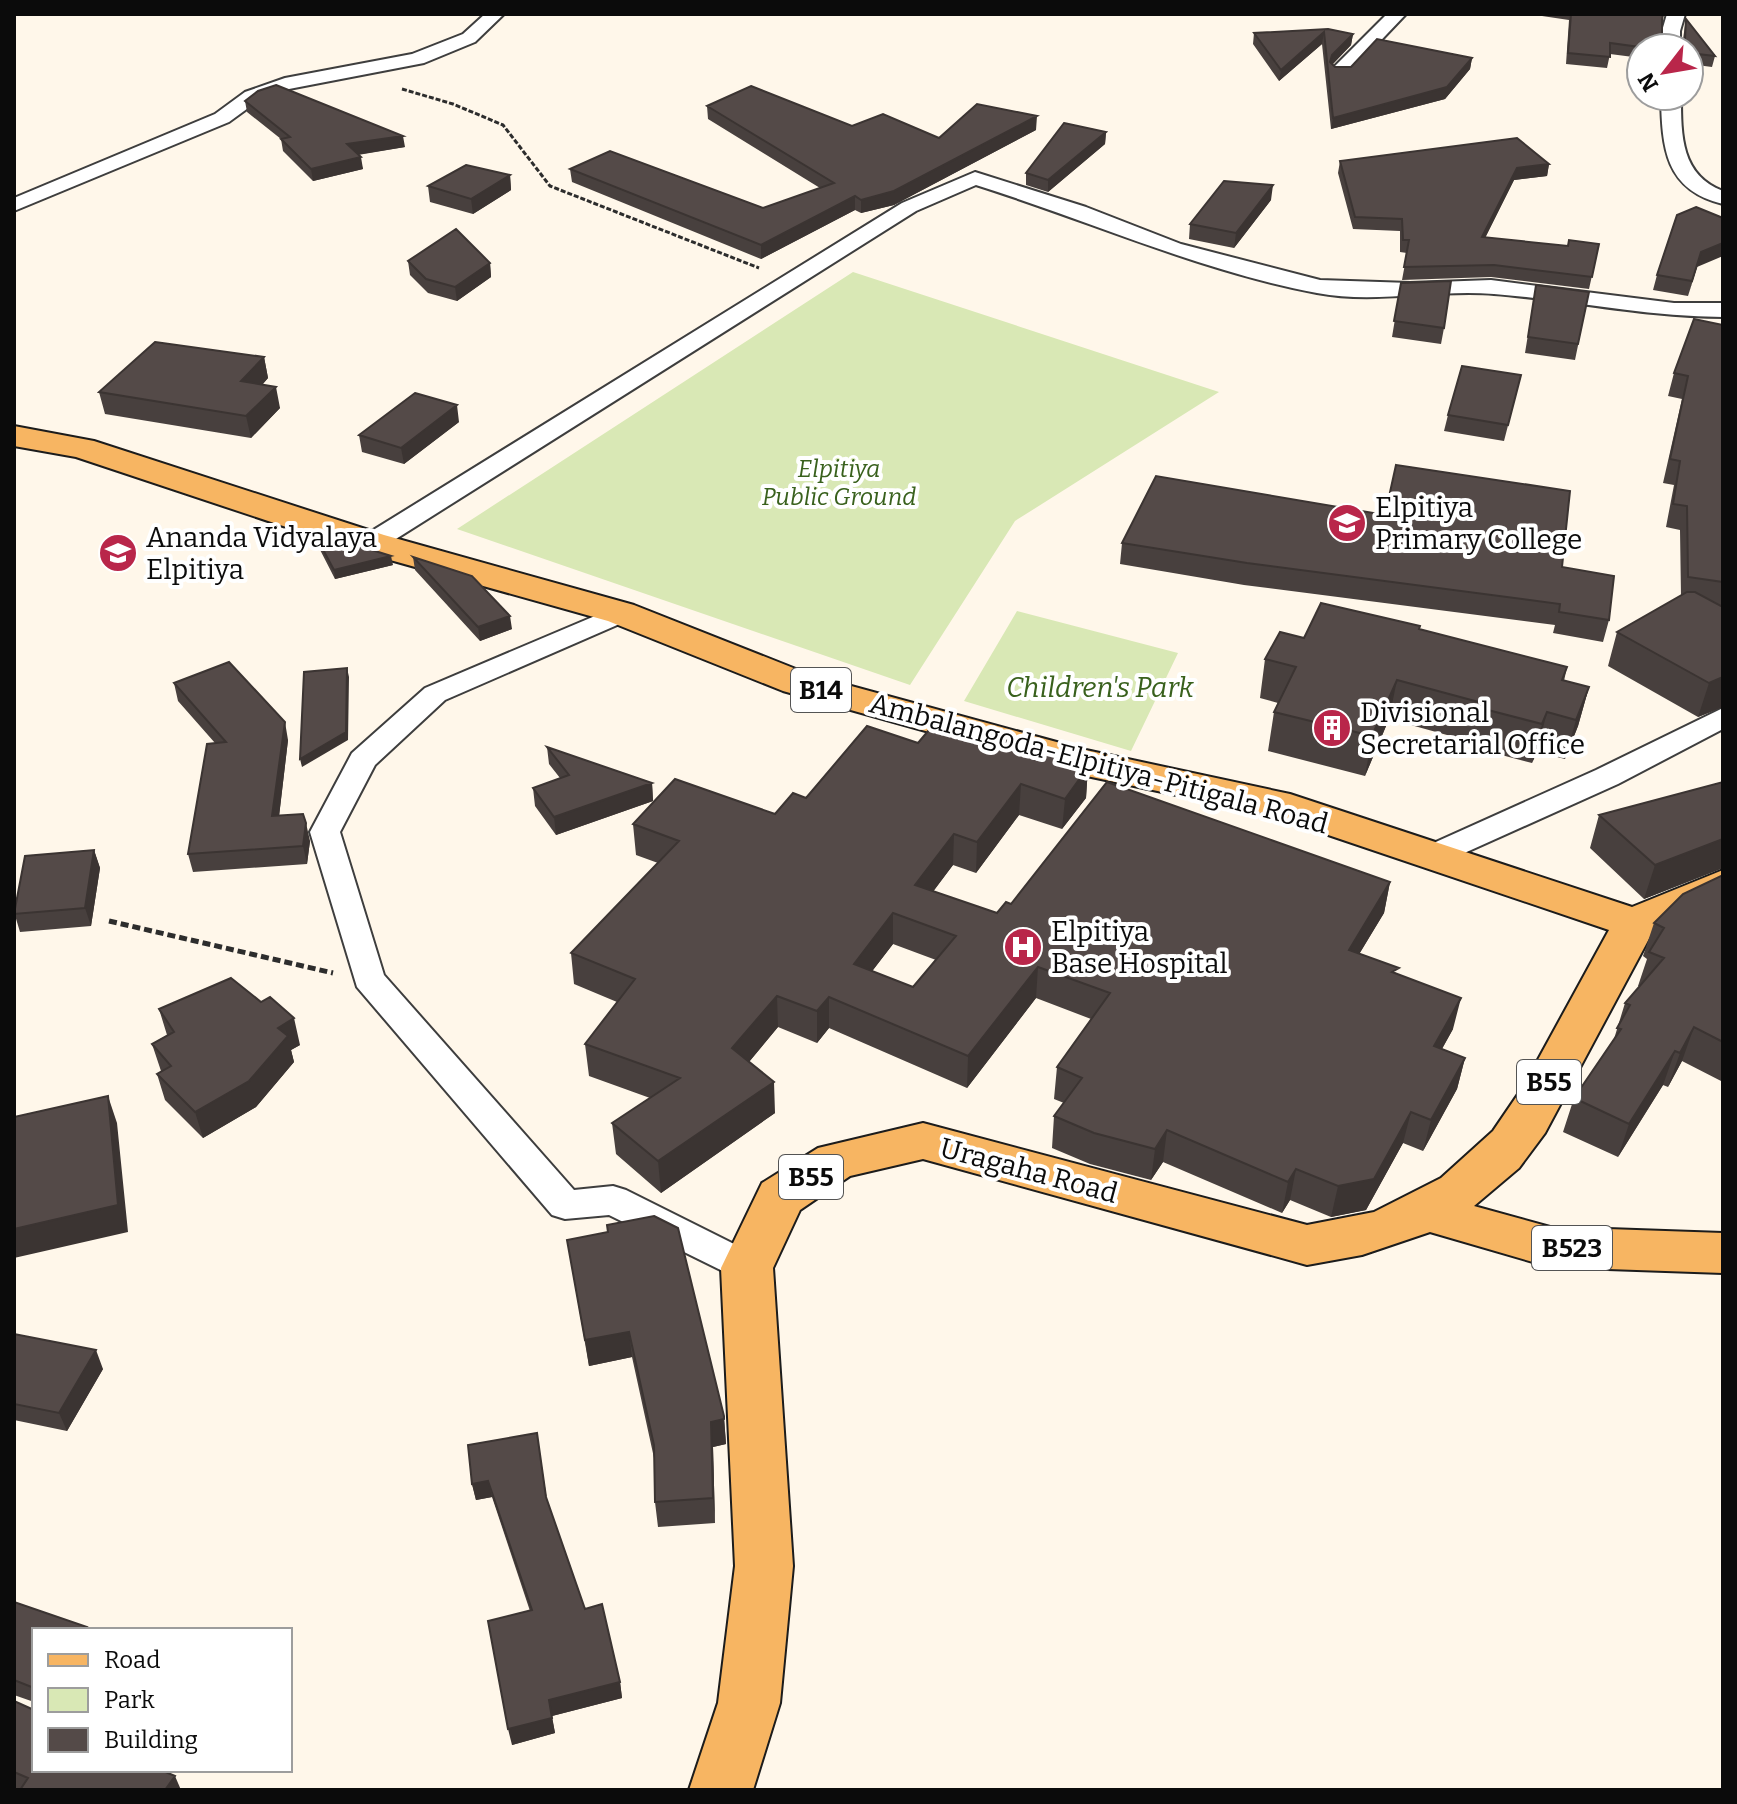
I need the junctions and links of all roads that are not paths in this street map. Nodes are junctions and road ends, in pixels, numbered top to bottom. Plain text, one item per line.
1 (495, 14) edge
2 (1397, 14) edge
3 (1340, 72) edge
4 (1671, 112) edge
5 (1723, 198) edge
6 (14, 205) edge
7 (1723, 310) edge
8 (14, 436) edge
9 (371, 543) junction
10 (621, 613) junction
11 (1723, 717) edge
12 (1429, 857) junction
13 (1723, 884) edge
14 (1635, 923) junction
15 (1427, 1211) junction
16 (1723, 1253) edge
17 (747, 1268) junction
18 (721, 1790) edge

1 - 6 street
2 - 3 street
4 - 5 street
7 - 9 street
8 - 9 main road, Ambalangoda-Elpitiya-Pitigala Road / B14
9 - 10 main road, Ambalangoda-Elpitiya-Pitigala Road / B14
10 - 12 main road, Ambalangoda-Elpitiya-Pitigala Road / B14
10 - 17 street
11 - 12 street
12 - 14 main road, Ambalangoda-Elpitiya-Pitigala Road / B14
13 - 14 main road
14 - 15 main road, Uragaha Road / B55
15 - 16 main road, B523
15 - 17 main road, Uragaha Road / B55
17 - 18 main road, Uragaha Road / B55

